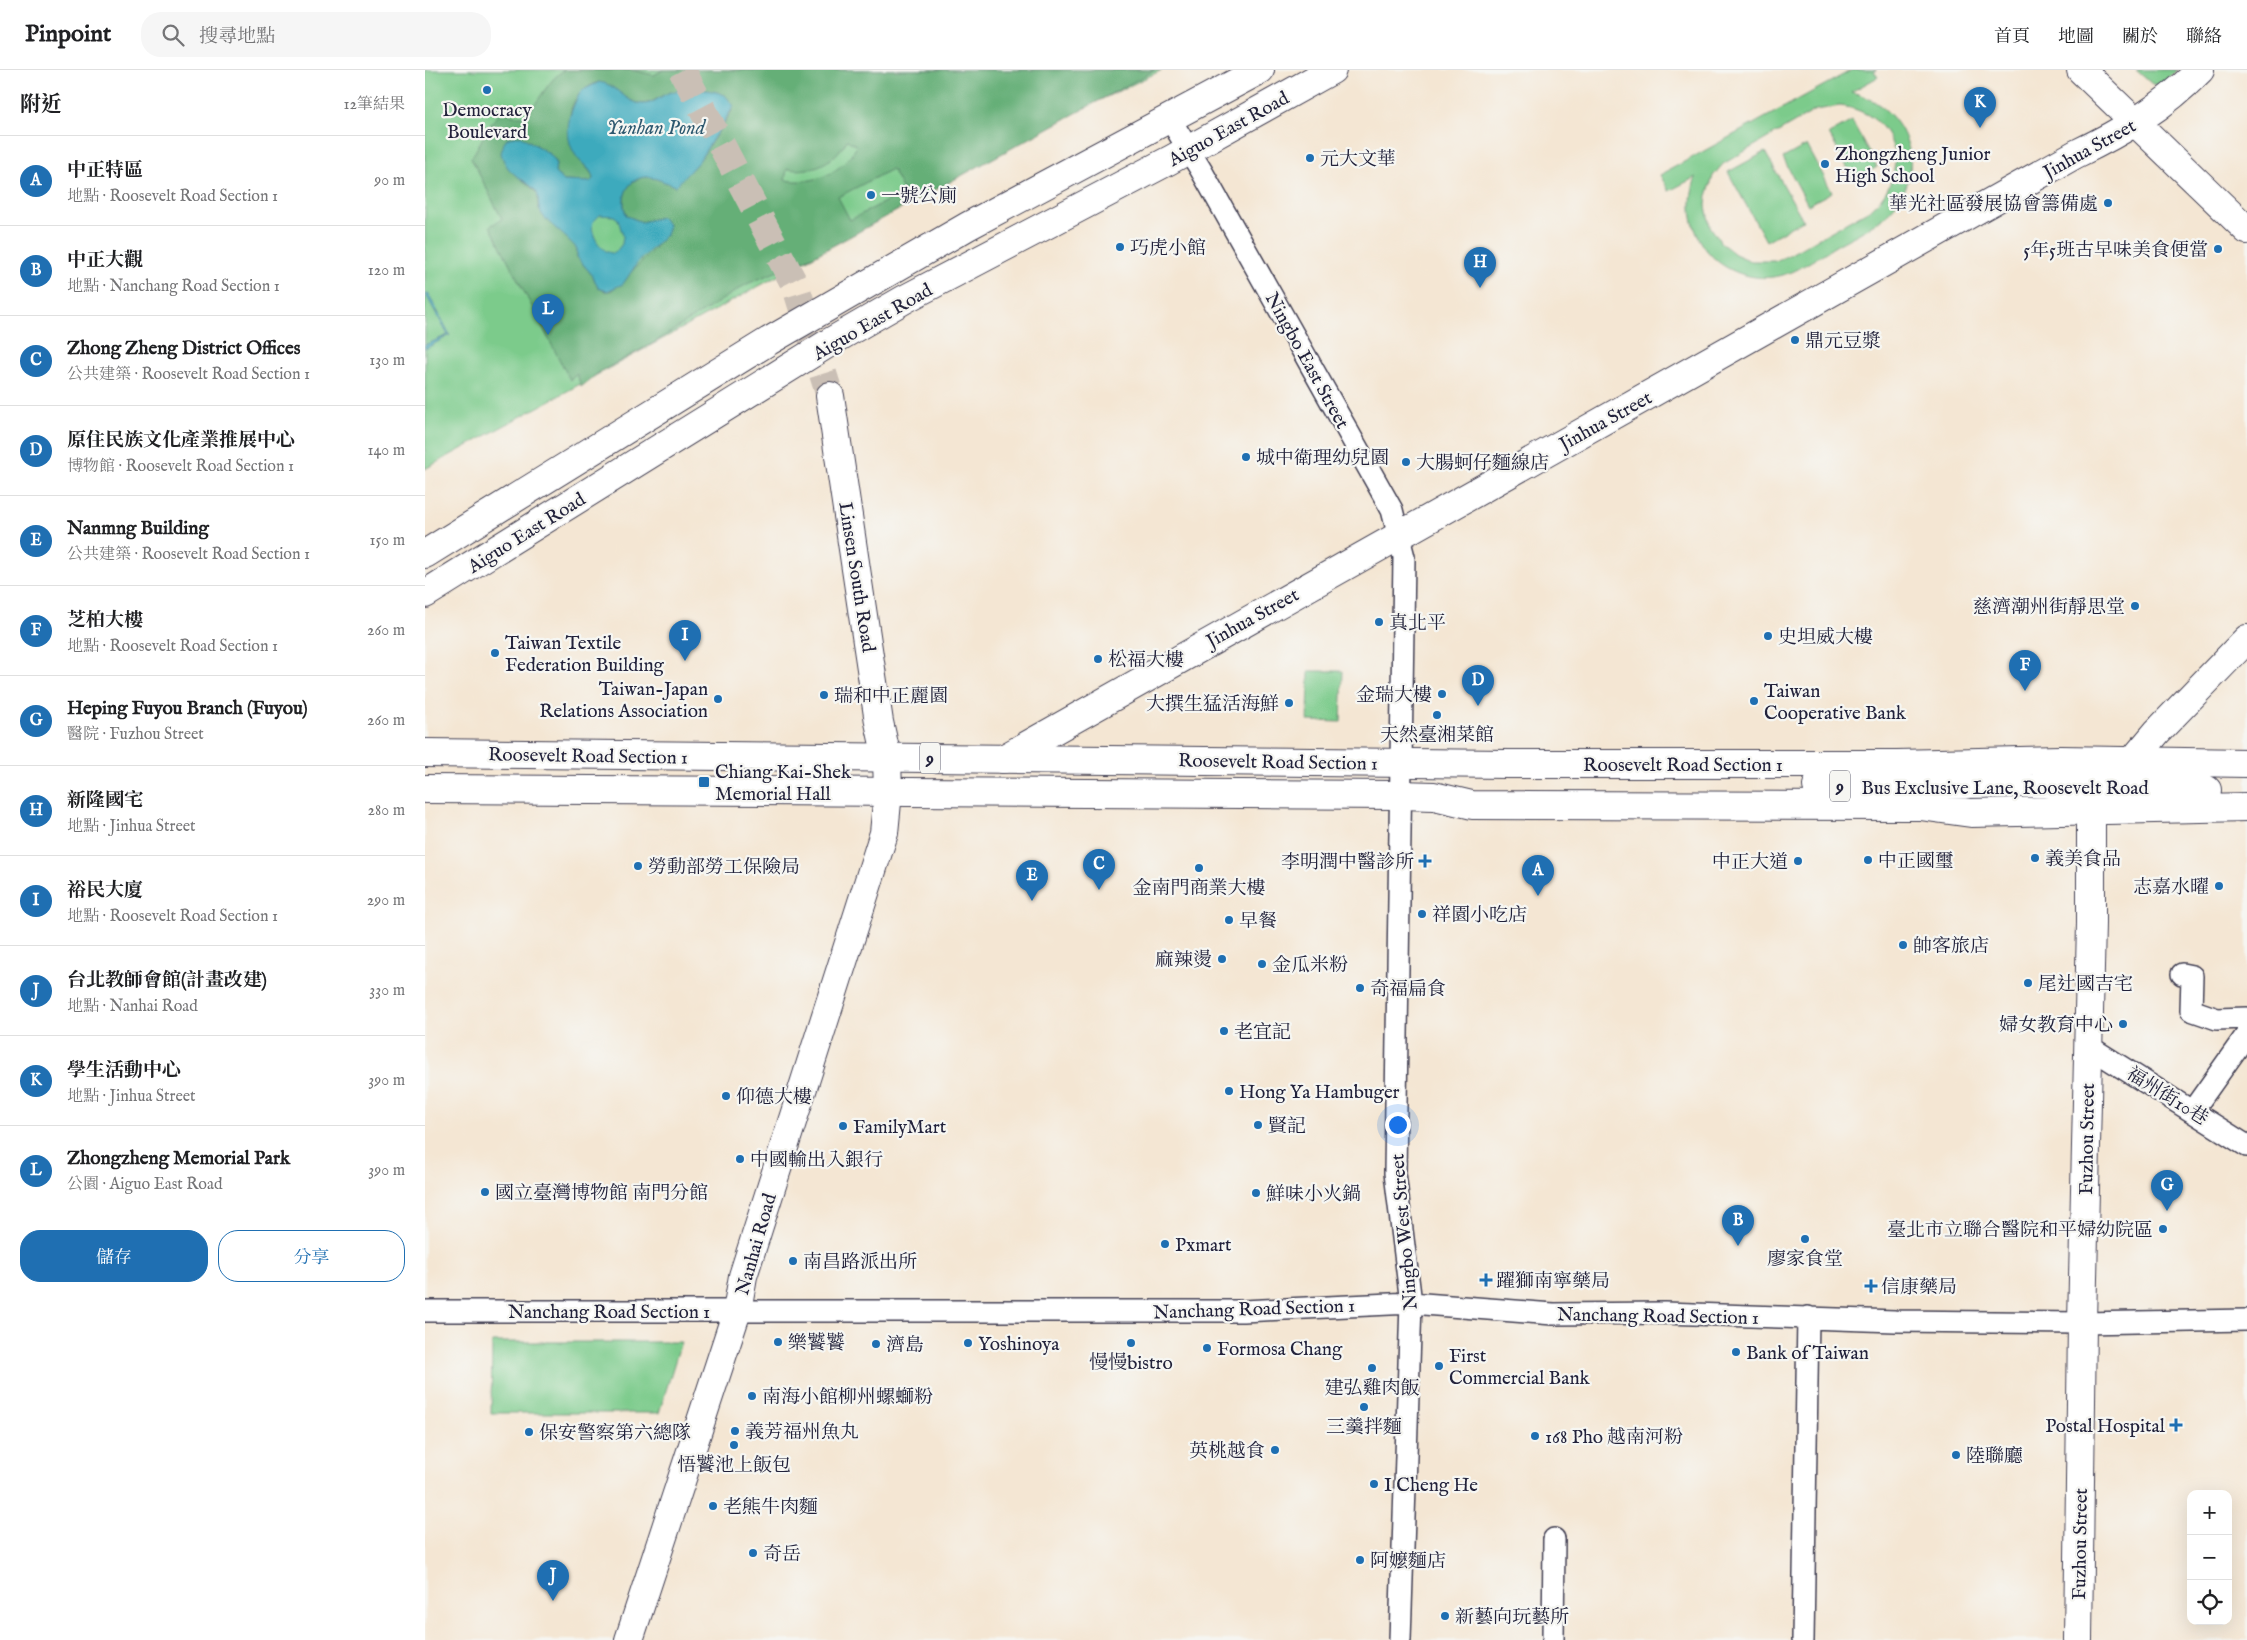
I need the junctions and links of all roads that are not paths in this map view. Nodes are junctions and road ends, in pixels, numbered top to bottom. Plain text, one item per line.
1 (1260, 70) edge
2 (1332, 70) edge
3 (2081, 70) edge
4 (2200, 70) edge
5 (1170, 119) junction
6 (2137, 122) junction
7 (1188, 150) junction
8 (2247, 230) edge
9 (830, 396) tunnel mouth
10 (1399, 534) junction
11 (425, 554) edge
12 (425, 594) edge
13 (2247, 638) edge
14 (425, 753) edge
15 (887, 758) junction
16 (1003, 759) junction
17 (2059, 760) joint
18 (1401, 762) junction
19 (2247, 763) edge
20 (2113, 774) junction
21 (2247, 782) edge
22 (425, 788) edge
23 (2247, 790) edge
24 (888, 792) junction
25 (1400, 795) junction
26 (1434, 796) junction
27 (2247, 807) edge
28 (2091, 810) junction
29 (2182, 974) dead end
30 (2247, 1018) edge
31 (2247, 1034) edge
32 (2087, 1046) junction
33 (2193, 1110) junction
34 (2247, 1146) edge
35 (1411, 1303) junction
36 (425, 1311) edge
37 (737, 1311) junction
38 (1808, 1317) junction
39 (2247, 1320) edge
40 (2081, 1323) junction
41 (1554, 1539) dead end
42 (629, 1640) edge
43 (1400, 1640) edge
44 (1553, 1640) edge
45 (1803, 1640) edge
46 (2078, 1640) edge

1 - 5 street, Aiguo East Road
2 - 7 street, Aiguo East Road
3 - 6 street
4 - 6 street, Jinhua Street
5 - 7 street, Ningbo East Street
5 - 11 street, Aiguo East Road
6 - 8 street
6 - 10 street, Jinhua Street
7 - 10 street, Ningbo East Street
7 - 12 street, Aiguo East Road
9 - 15 street, Linsen South Road
10 - 16 street, Jinhua Street
10 - 18 street, Ningbo East Street
13 - 20 street, Fuzhou Street
14 - 15 street, Roosevelt Road Section 1 / 9
15 - 16 street, Roosevelt Road Section 1 / 9
15 - 24 street, Nanhai Road
16 - 18 street, Roosevelt Road Section 1 / 9
17 - 18 street, Roosevelt Road Section 1 / 9
17 - 20 street, Bus Exclusive Lane, Roosevelt Road / 9
18 - 25 street, Ningbo East Street
19 - 20 street, 9
20 - 21 street, Bus Exclusive Lane, Roosevelt Road / 9
20 - 23 street, Bus Exclusive Lane, Roosevelt Road / 9
20 - 26 street, Bus Exclusive Lane, Roosevelt Road / 9
20 - 28 street, Fuzhou Street
22 - 24 street, Roosevelt Road Section 1 / 9
24 - 25 street, Roosevelt Road Section 1 / 9
24 - 37 street, Nanhai Road
25 - 26 street, Roosevelt Road Section 1 / 9
25 - 35 street, Ningbo West Street
26 - 28 street, Roosevelt Road Section 1 / 9
27 - 28 street, 9
28 - 32 street, Fuzhou Street
29 - 30 street
31 - 33 street
32 - 33 street, 福州街10巷
32 - 40 street, Fuzhou Street
33 - 34 street, 福州街10巷
35 - 37 street, Nanchang Road Section 1
35 - 38 street, Nanchang Road Section 1
35 - 43 street, Ningbo West Street
36 - 37 street, Nanchang Road Section 1
37 - 42 street, Nanhai Road
38 - 40 street, Nanchang Road Section 1
38 - 45 street
39 - 40 street, Nanchang Road Section 1
40 - 46 street, Fuzhou Street
41 - 44 street

